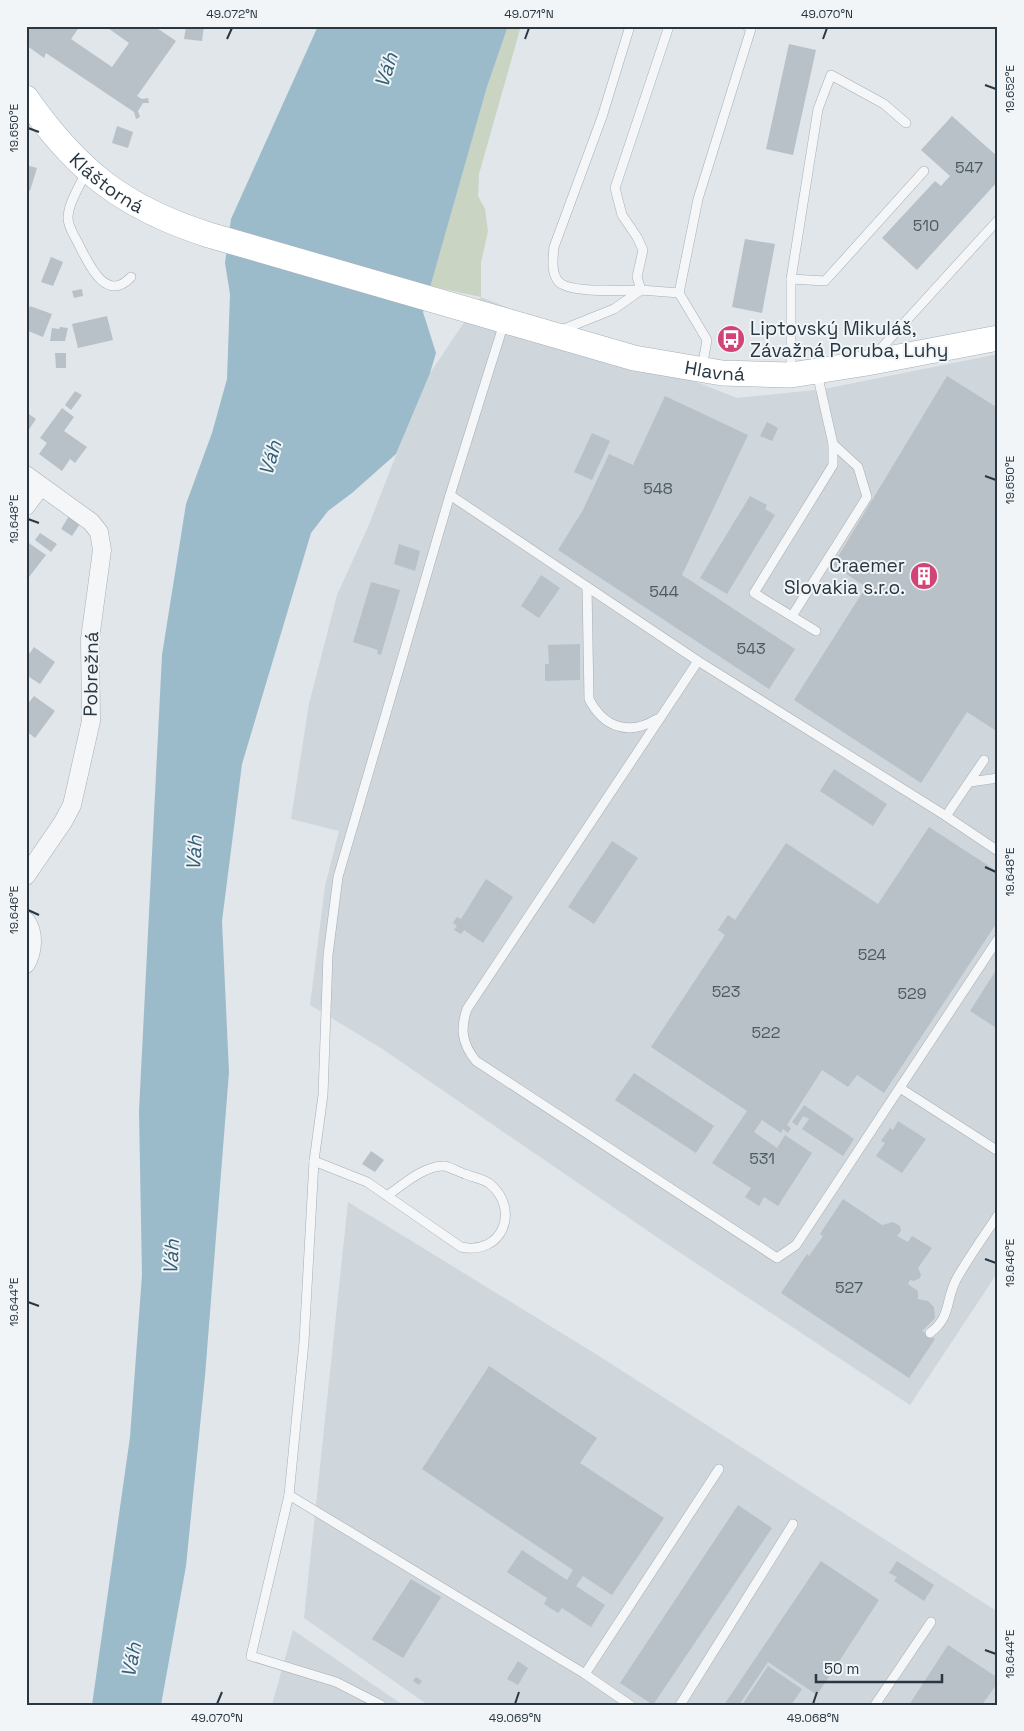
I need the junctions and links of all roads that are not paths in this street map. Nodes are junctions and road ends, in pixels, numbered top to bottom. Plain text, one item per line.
1 (630, 26) edge
2 (669, 26) edge
3 (747, 26) edge
4 (26, 98) edge
5 (906, 123) dead end
6 (87, 170) junction
7 (924, 171) dead end
8 (998, 220) edge
9 (131, 277) dead end
10 (791, 280) junction
11 (641, 290) junction
12 (679, 293) junction
13 (437, 300) joint
14 (505, 320) junction
15 (552, 335) junction
16 (998, 338) edge
17 (867, 363) junction
18 (701, 370) junction
19 (817, 371) junction
20 (791, 375) junction
21 (834, 444) junction
22 (26, 475) edge
23 (41, 486) junction
24 (450, 495) junction
25 (26, 506) edge
26 (587, 587) junction
27 (792, 616) junction
28 (816, 631) dead end
29 (698, 661) junction
30 (659, 718) junction
31 (984, 760) dead end
32 (998, 778) edge
33 (970, 782) junction
34 (946, 816) junction
35 (998, 851) edge
36 (26, 876) edge
37 (26, 922) edge
38 (998, 939) edge
39 (26, 964) edge
40 (900, 1088) junction
41 (998, 1151) edge
42 (314, 1162) junction
43 (387, 1196) junction
44 (998, 1215) edge
45 (930, 1333) dead end
46 (719, 1469) dead end
47 (289, 1495) junction
48 (793, 1524) dead end
49 (931, 1622) dead end
50 (585, 1674) junction
51 (381, 1705) edge
52 (630, 1705) edge
53 (680, 1705) edge
54 (875, 1705) edge

1 - 11 lane
2 - 11 lane
3 - 12 lane
4 - 6 street, Kláštorná
5 - 10 lane
6 - 9 lane
6 - 13 street, Kláštorná
7 - 10 lane
8 - 17 lane
10 - 20 lane
11 - 12 lane
11 - 15 lane
12 - 18 lane
13 - 14 street, Hlavná
14 - 15 street, Hlavná
14 - 24 lane
15 - 18 street, Hlavná
16 - 17 street, Hlavná
17 - 19 street, Hlavná
18 - 20 street, Hlavná
19 - 20 street, Hlavná
19 - 21 lane
21 - 27 lane
21 - 27 lane
22 - 23 street, Pobrežná
23 - 25 street
23 - 36 street, Pobrežná
24 - 26 lane
24 - 42 lane
26 - 29 lane
26 - 30 lane
27 - 28 lane
29 - 30 lane
29 - 34 lane
30 - 40 lane
31 - 33 lane
32 - 33 lane
33 - 34 lane
34 - 35 lane
37 - 39 street
38 - 40 lane
40 - 41 lane
42 - 43 lane
42 - 47 lane
43 - 43 lane
44 - 45 lane
46 - 50 lane
47 - 50 lane
47 - 51 lane
48 - 53 lane
49 - 54 lane
50 - 52 lane

